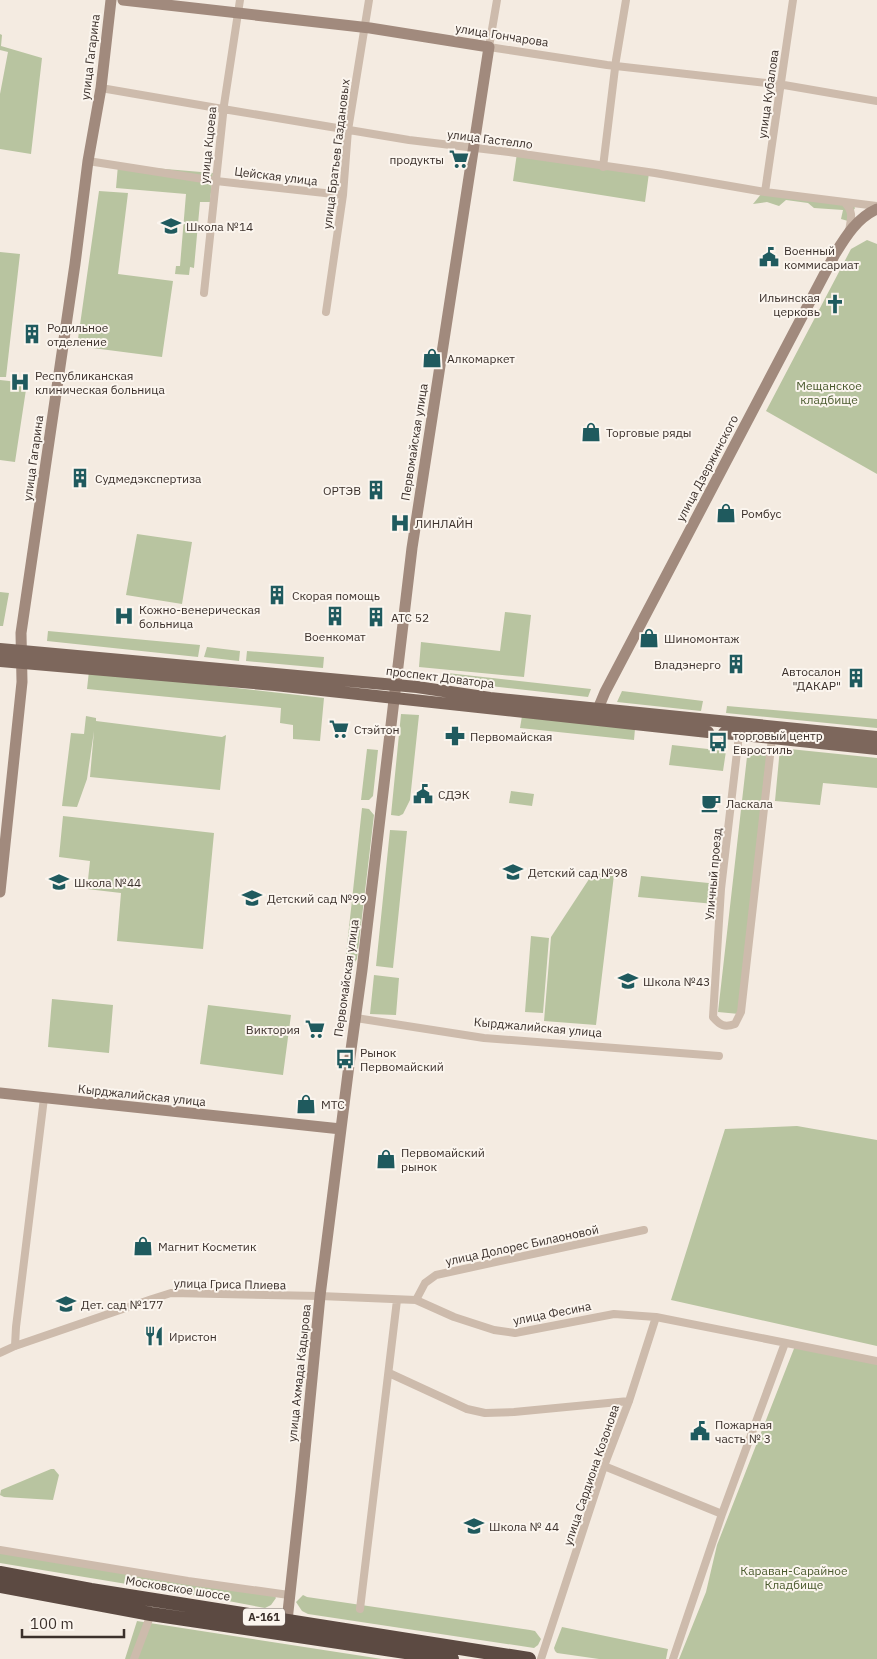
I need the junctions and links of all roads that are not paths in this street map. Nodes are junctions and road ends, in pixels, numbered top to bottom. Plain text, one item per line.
1 (111, 0) edge
2 (123, 0) edge
3 (240, 0) edge
4 (369, 0) edge
5 (497, 0) edge
6 (626, 0) edge
7 (793, 0) edge
8 (238, 13) junction
9 (365, 28) junction
10 (489, 47) junction
11 (616, 65) junction
12 (780, 84) junction
13 (101, 88) junction
14 (877, 101) edge
15 (223, 110) junction
16 (348, 130) junction
17 (474, 149) junction
18 (88, 161) junction
19 (603, 167) junction
20 (216, 181) junction
21 (765, 192) junction
22 (343, 195) junction
23 (845, 203) junction
24 (877, 208) edge
25 (849, 232) junction
26 (204, 294) dead end
27 (326, 312) dead end
28 (0, 649) edge
29 (21, 658) junction
30 (0, 661) edge
31 (395, 691) junction
32 (596, 714) junction
33 (708, 732) joint
34 (724, 733) joint
35 (739, 735) junction
36 (877, 737) edge
37 (772, 738) junction
38 (877, 749) edge
39 (0, 892) edge
40 (356, 1018) junction
41 (720, 1056) dead end
42 (0, 1093) edge
43 (44, 1098) junction
44 (341, 1129) junction
45 (644, 1230) dead end
46 (320, 1296) junction
47 (397, 1300) junction
48 (416, 1300) junction
49 (656, 1317) junction
50 (785, 1343) junction
51 (15, 1346) junction
52 (0, 1354) edge
53 (877, 1361) edge
54 (389, 1373) junction
55 (629, 1401) junction
56 (604, 1466) junction
57 (722, 1514) junction
58 (0, 1550) edge
59 (0, 1573) edge
60 (0, 1586) edge
61 (289, 1595) junction
62 (360, 1609) dead end
63 (151, 1614) junction
64 (287, 1621) junction
65 (134, 1659) edge
66 (452, 1659) edge
67 (529, 1659) edge
68 (541, 1659) edge
69 (673, 1659) edge

1 - 13 street, улица Гагарина
2 - 8 street, улица Гончарова
3 - 8 street, улица Кцоева
4 - 9 street, улица Братьев Газдановых
5 - 10 street, Первомайская улица
6 - 11 street
7 - 12 street, улица Кубалова
8 - 9 street, улица Гончарова
8 - 15 street, улица Кцоева
9 - 10 street, улица Гончарова
9 - 16 street, улица Братьев Газдановых
10 - 11 street, улица Гончарова
10 - 17 street, Первомайская улица
11 - 12 street, улица Гончарова
11 - 19 street
12 - 14 street, улица Гончарова
12 - 21 street, улица Кубалова
13 - 15 street, улица Гастелло
13 - 18 street, улица Гагарина
15 - 16 street, улица Гастелло
15 - 20 street, улица Кцоева
16 - 17 street, улица Гастелло
16 - 22 street, улица Братьев Газдановых
17 - 19 street, улица Гастелло
17 - 31 street, Первомайская улица
18 - 20 street, Цейская улица
18 - 29 street, улица Гагарина
19 - 21 street, улица Гастелло
20 - 22 street, Цейская улица
20 - 26 street, улица Кцоева
21 - 23 street, улица Гастелло
22 - 27 street, улица Братьев Газдановых
23 - 24 street, улица Гастелло
23 - 25 street, улица Дзержинского
24 - 25 street, улица Дзержинского
25 - 32 street, улица Дзержинского
28 - 29 main road, проспект Доватора
29 - 30 main road, проспект Доватора
29 - 31 main road, проспект Доватора
29 - 39 street, улица Гагарина
31 - 32 main road, проспект Доватора
31 - 40 street, Первомайская улица
32 - 33 main road, проспект Доватора
32 - 36 main road, проспект Доватора
33 - 34 street, проспект Доватора
34 - 35 main road, проспект Доватора
35 - 37 main road, проспект Доватора
35 - 37 street, Уличный проезд
37 - 38 main road, проспект Доватора
40 - 41 street, Кырджалийская улица
40 - 44 street, Первомайская улица
42 - 43 street, Кырджалийская улица
43 - 44 street, Кырджалийская улица
43 - 51 street
44 - 46 street, улица Ахмада Кадырова
45 - 48 street, улица Долорес Билаоновой
46 - 47 street, улица Гриса Плиева
46 - 51 street, улица Гриса Плиева
46 - 61 street, улица Ахмада Кадырова
47 - 48 street, улица Фесина
47 - 54 street
48 - 49 street, улица Фесина
49 - 50 street, улица Фесина
49 - 55 street, улица Сардиона Козонова
50 - 53 street, улица Фесина
50 - 57 street
51 - 52 street, улица Гриса Плиева
54 - 55 street
54 - 62 street
55 - 56 street, улица Сардиона Козонова
56 - 57 street
56 - 68 street, улица Сардиона Козонова
57 - 69 street
58 - 61 street
59 - 64 highway, Московское шоссе / А-161
60 - 63 highway, А-161
61 - 64 street, улица Ахмада Кадырова
63 - 65 street
63 - 66 highway, А-161
64 - 67 highway, Московское шоссе / А-161

